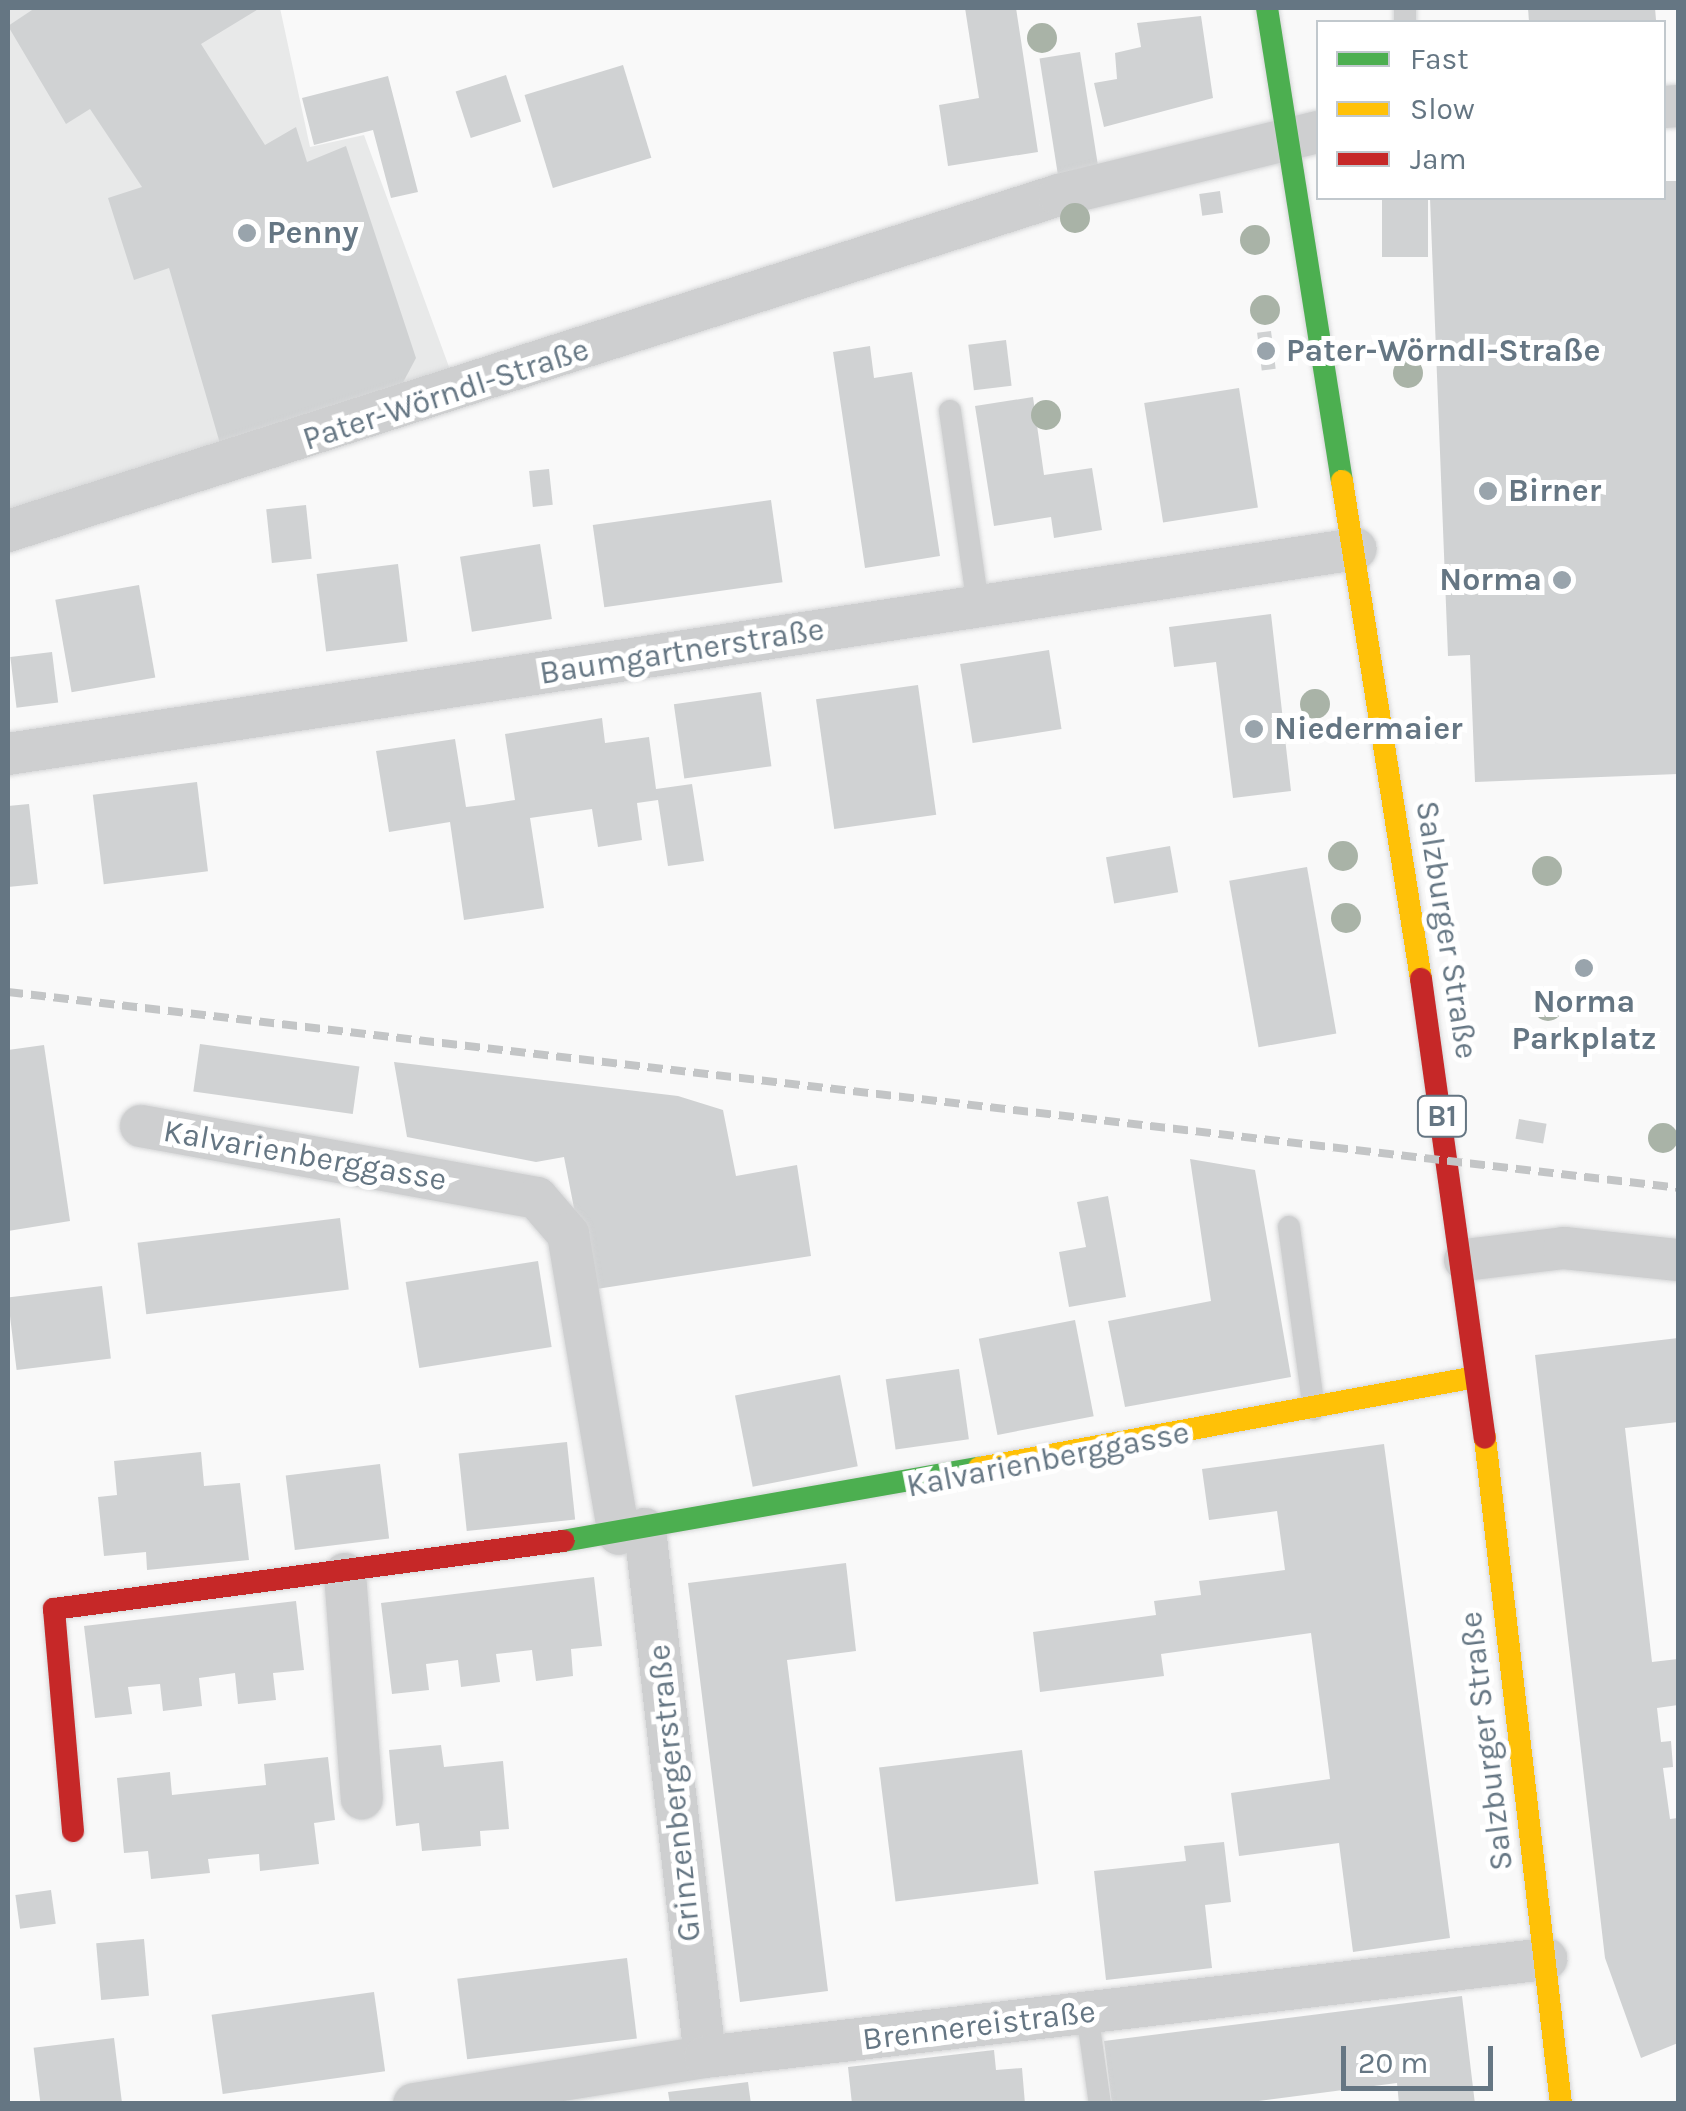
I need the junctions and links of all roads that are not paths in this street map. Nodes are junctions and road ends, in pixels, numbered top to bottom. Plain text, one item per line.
1 (1267, 8) edge
2 (1302, 133) edge
3 (950, 411) dead end
4 (8, 531) edge
5 (1356, 548) junction
6 (978, 606) junction
7 (8, 754) edge
8 (141, 1126) dead end
9 (1288, 1226) dead end
10 (1464, 1260) junction
11 (1678, 1260) edge
12 (1476, 1377) junction
13 (1314, 1409) junction
14 (632, 1532) junction
15 (346, 1574) junction
16 (362, 1798) dead end
17 (74, 1830) dead end
18 (1546, 1959) junction
19 (1087, 2013) junction
20 (705, 2057) junction
21 (414, 2104) edge
22 (1100, 2104) edge
23 (1561, 2104) edge

1 - 2 main road, Salzburger Straße / B1
2 - 4 street, Pater-Wörndl-Straße
2 - 5 main road, Salzburger Straße / B1
3 - 6 lane
5 - 6 street, Baumgartnerstraße
5 - 10 main road, Salzburger Straße / B1
6 - 7 street, Baumgartnerstraße
8 - 14 street, Kalvarienberggasse
9 - 13 lane
10 - 11 street
10 - 12 main road, Salzburger Straße / B1
12 - 13 main road, Kalvarienberggasse
12 - 18 main road, Salzburger Straße / B1
13 - 14 main road, Kalvarienberggasse
14 - 15 main road, Kalvarienberggasse
14 - 20 street, Grinzenbergerstraße
15 - 16 street
15 - 17 main road, Kalvarienberggasse
18 - 19 street, Brennereistraße
18 - 23 main road, Salzburger Straße / B1
19 - 20 street, Brennereistraße
19 - 22 lane
20 - 21 street, Brennereistraße

